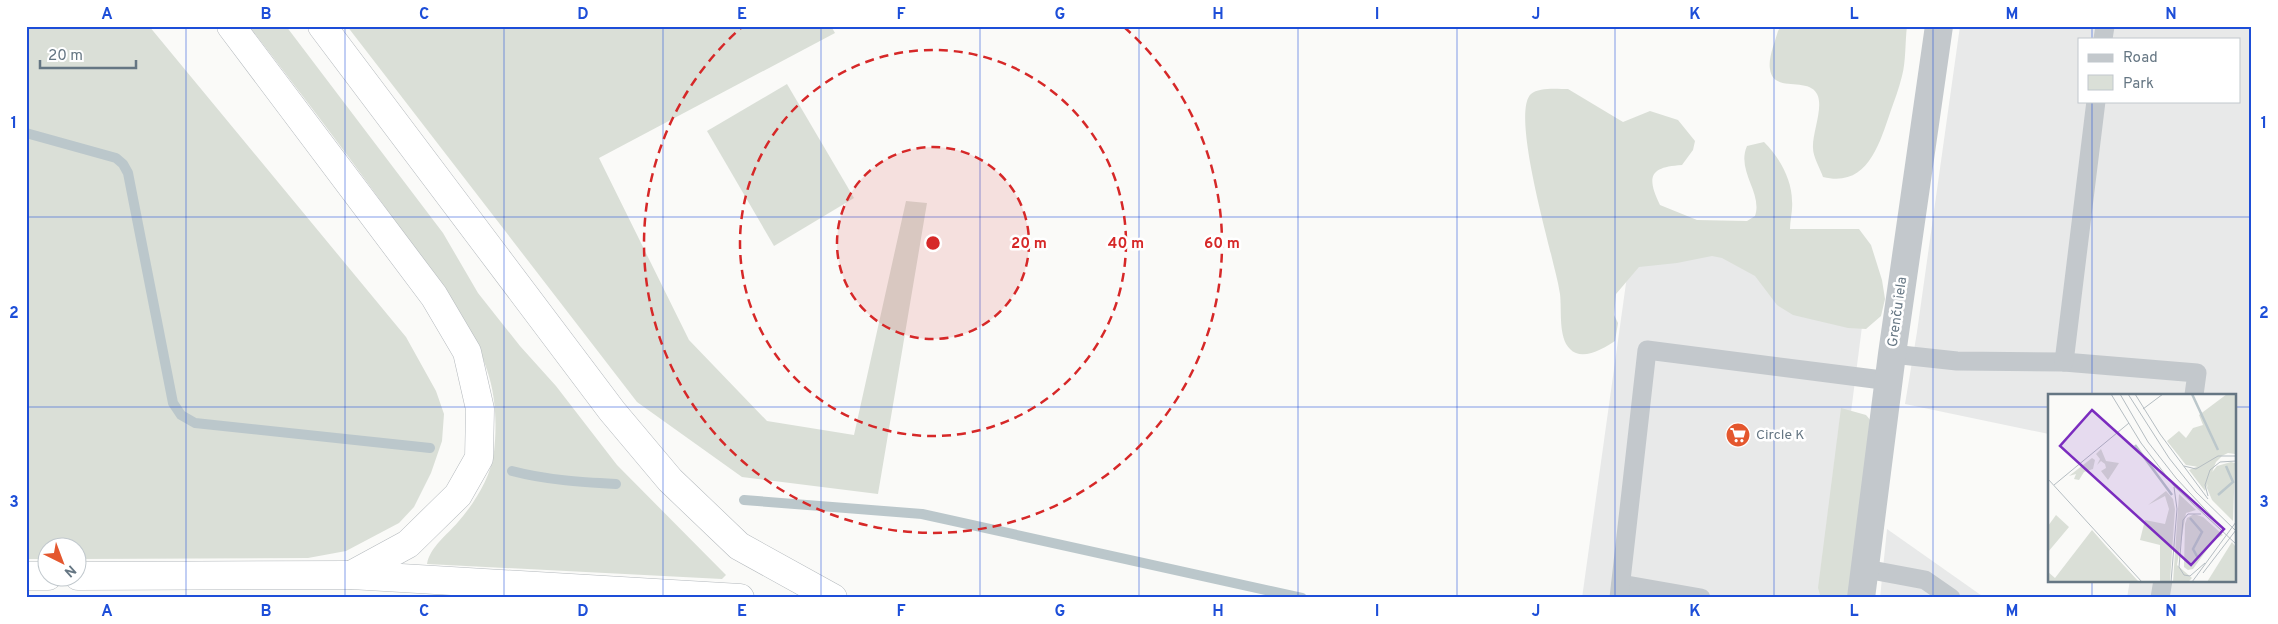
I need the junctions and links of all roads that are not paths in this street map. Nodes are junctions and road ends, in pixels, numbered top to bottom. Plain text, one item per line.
1 (231, 26) edge
2 (322, 26) edge
3 (1939, 26) edge
4 (2096, 102) edge
5 (1892, 354) junction
6 (2064, 362) junction
7 (1890, 381) junction
8 (2194, 394) edge
9 (1866, 569) junction
10 (351, 575) junction
11 (88, 576) edge
12 (2163, 582) edge
13 (1620, 591) edge
14 (1945, 596) edge
15 (740, 598) edge
16 (833, 598) edge
17 (1701, 598) edge
18 (1861, 598) edge
19 (2160, 598) edge

1 - 10 highway
2 - 16 highway
3 - 5 street, Grenču iela
4 - 6 lane
5 - 6 lane
5 - 7 street, Grenču iela
6 - 8 lane
7 - 9 street, Grenču iela
7 - 13 lane
9 - 14 lane
9 - 18 street, Grenču iela
10 - 11 highway
10 - 15 highway
12 - 19 lane
13 - 17 lane

